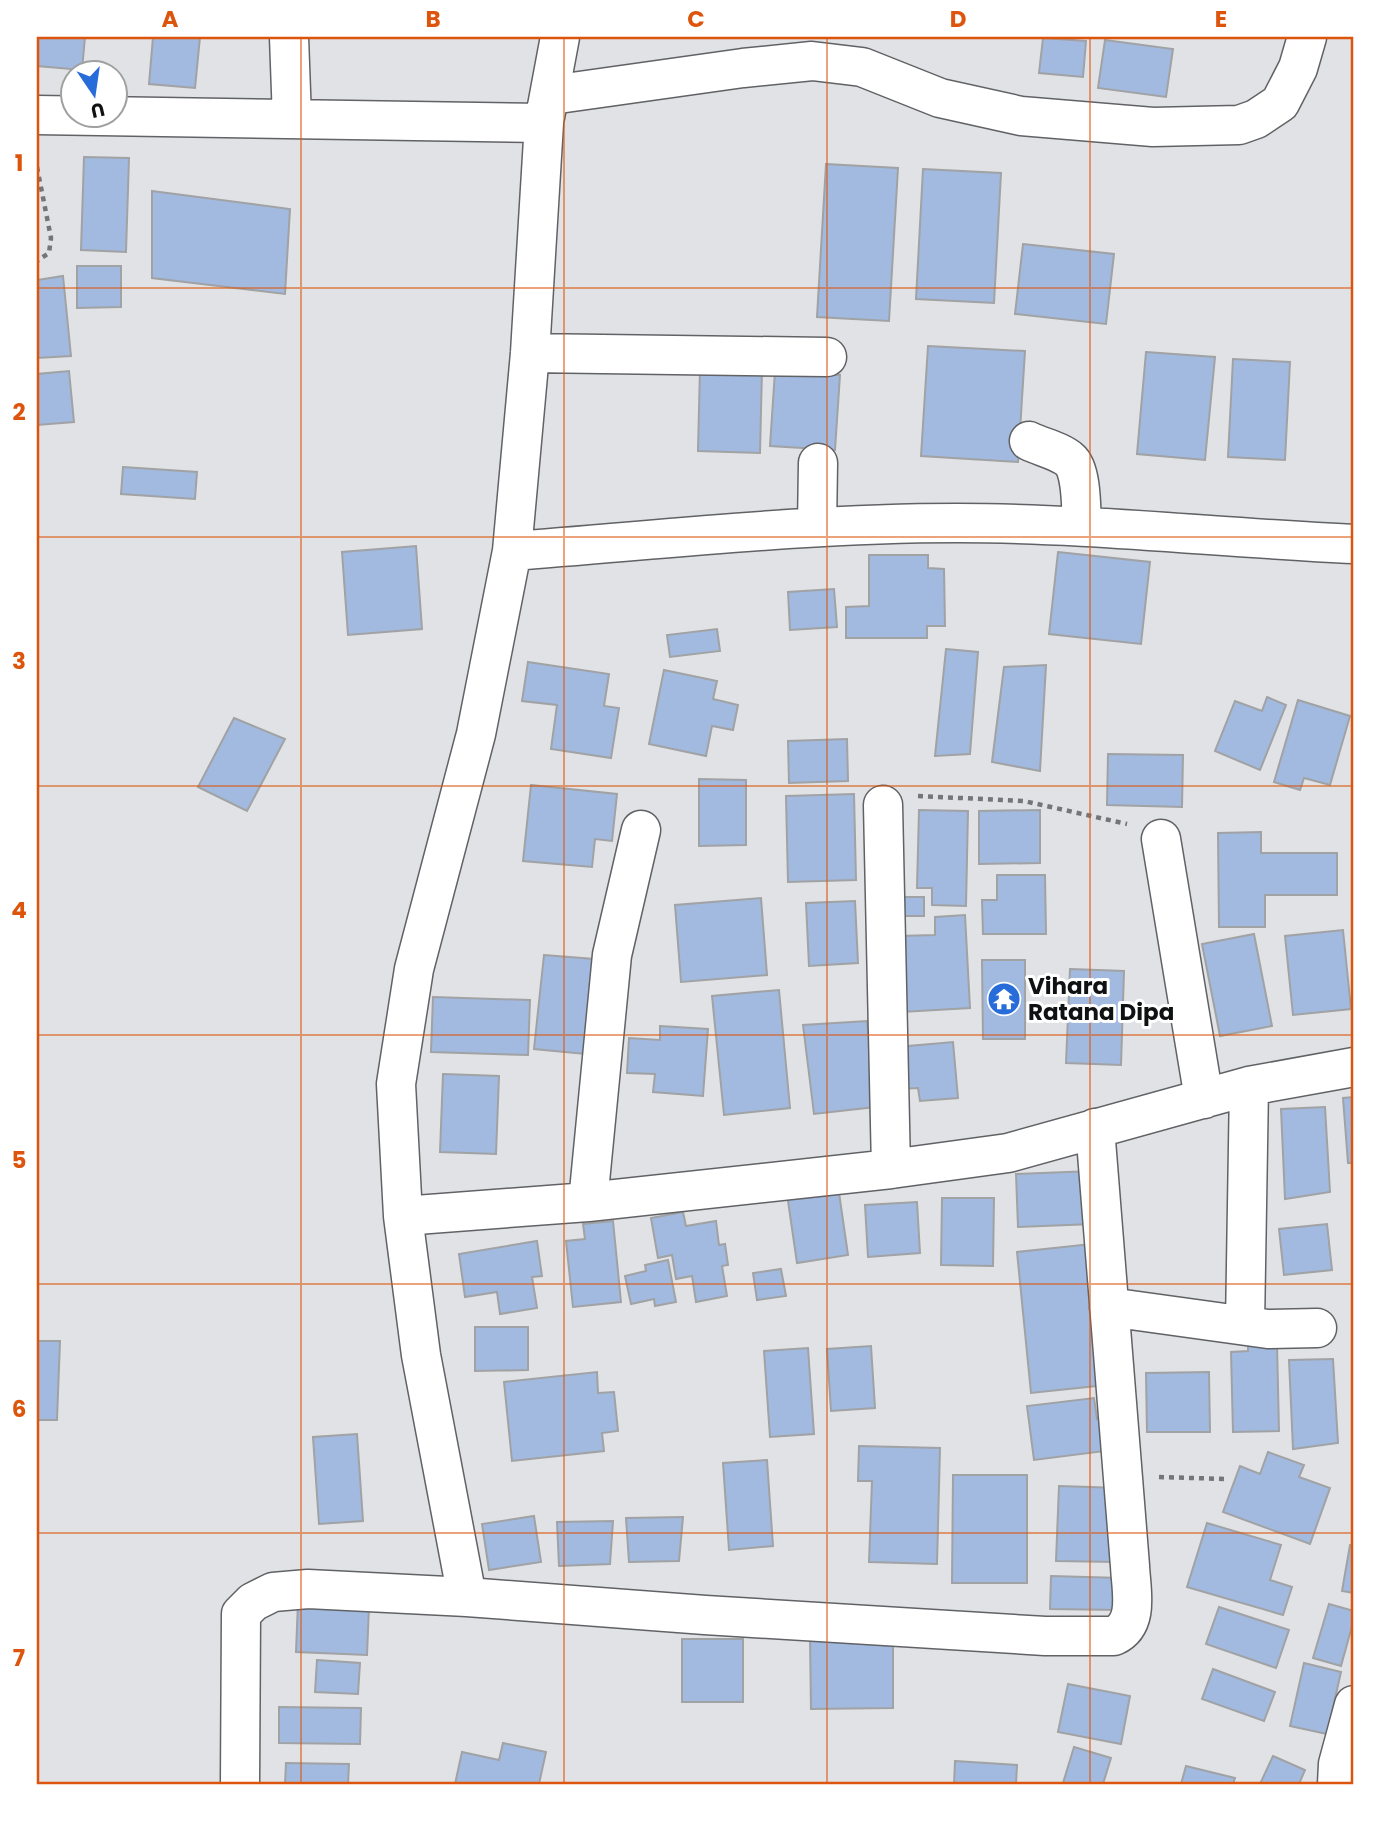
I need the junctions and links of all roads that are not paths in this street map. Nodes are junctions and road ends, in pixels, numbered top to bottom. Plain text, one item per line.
1 (289, 37) edge
2 (560, 37) edge
3 (1307, 37) edge
4 (548, 109) junction
5 (37, 115) edge
6 (292, 119) junction
7 (530, 353) junction
8 (827, 357) dead end
9 (1029, 441) dead end
10 (818, 463) dead end
11 (1082, 526) junction
12 (817, 527) junction
13 (1354, 544) edge
14 (512, 551) junction
15 (883, 805) road end
16 (641, 830) dead end
17 (1161, 839) road end
18 (1354, 1067) edge
19 (1249, 1086) junction
20 (1204, 1099) junction
21 (1095, 1128) junction
22 (891, 1169) junction
23 (588, 1202) junction
24 (403, 1216) junction
25 (1109, 1307) junction
26 (1245, 1325) junction
27 (1317, 1328) dead end
28 (467, 1597) junction
29 (1354, 1705) edge
30 (240, 1784) edge
31 (1337, 1784) edge

1 - 6 street
2 - 4 street
3 - 4 street
4 - 6 street
4 - 7 street
5 - 6 street
7 - 8 street
7 - 14 street
9 - 11 street
10 - 12 street
11 - 12 street
11 - 13 street
12 - 14 street
14 - 24 street
15 - 22 street
16 - 23 street
17 - 20 street
18 - 19 street
19 - 20 street
19 - 26 street
20 - 21 street
21 - 22 street
21 - 25 street
22 - 23 street
23 - 24 street
24 - 28 street
25 - 26 street
25 - 28 street
26 - 27 street
28 - 30 street
29 - 31 street

